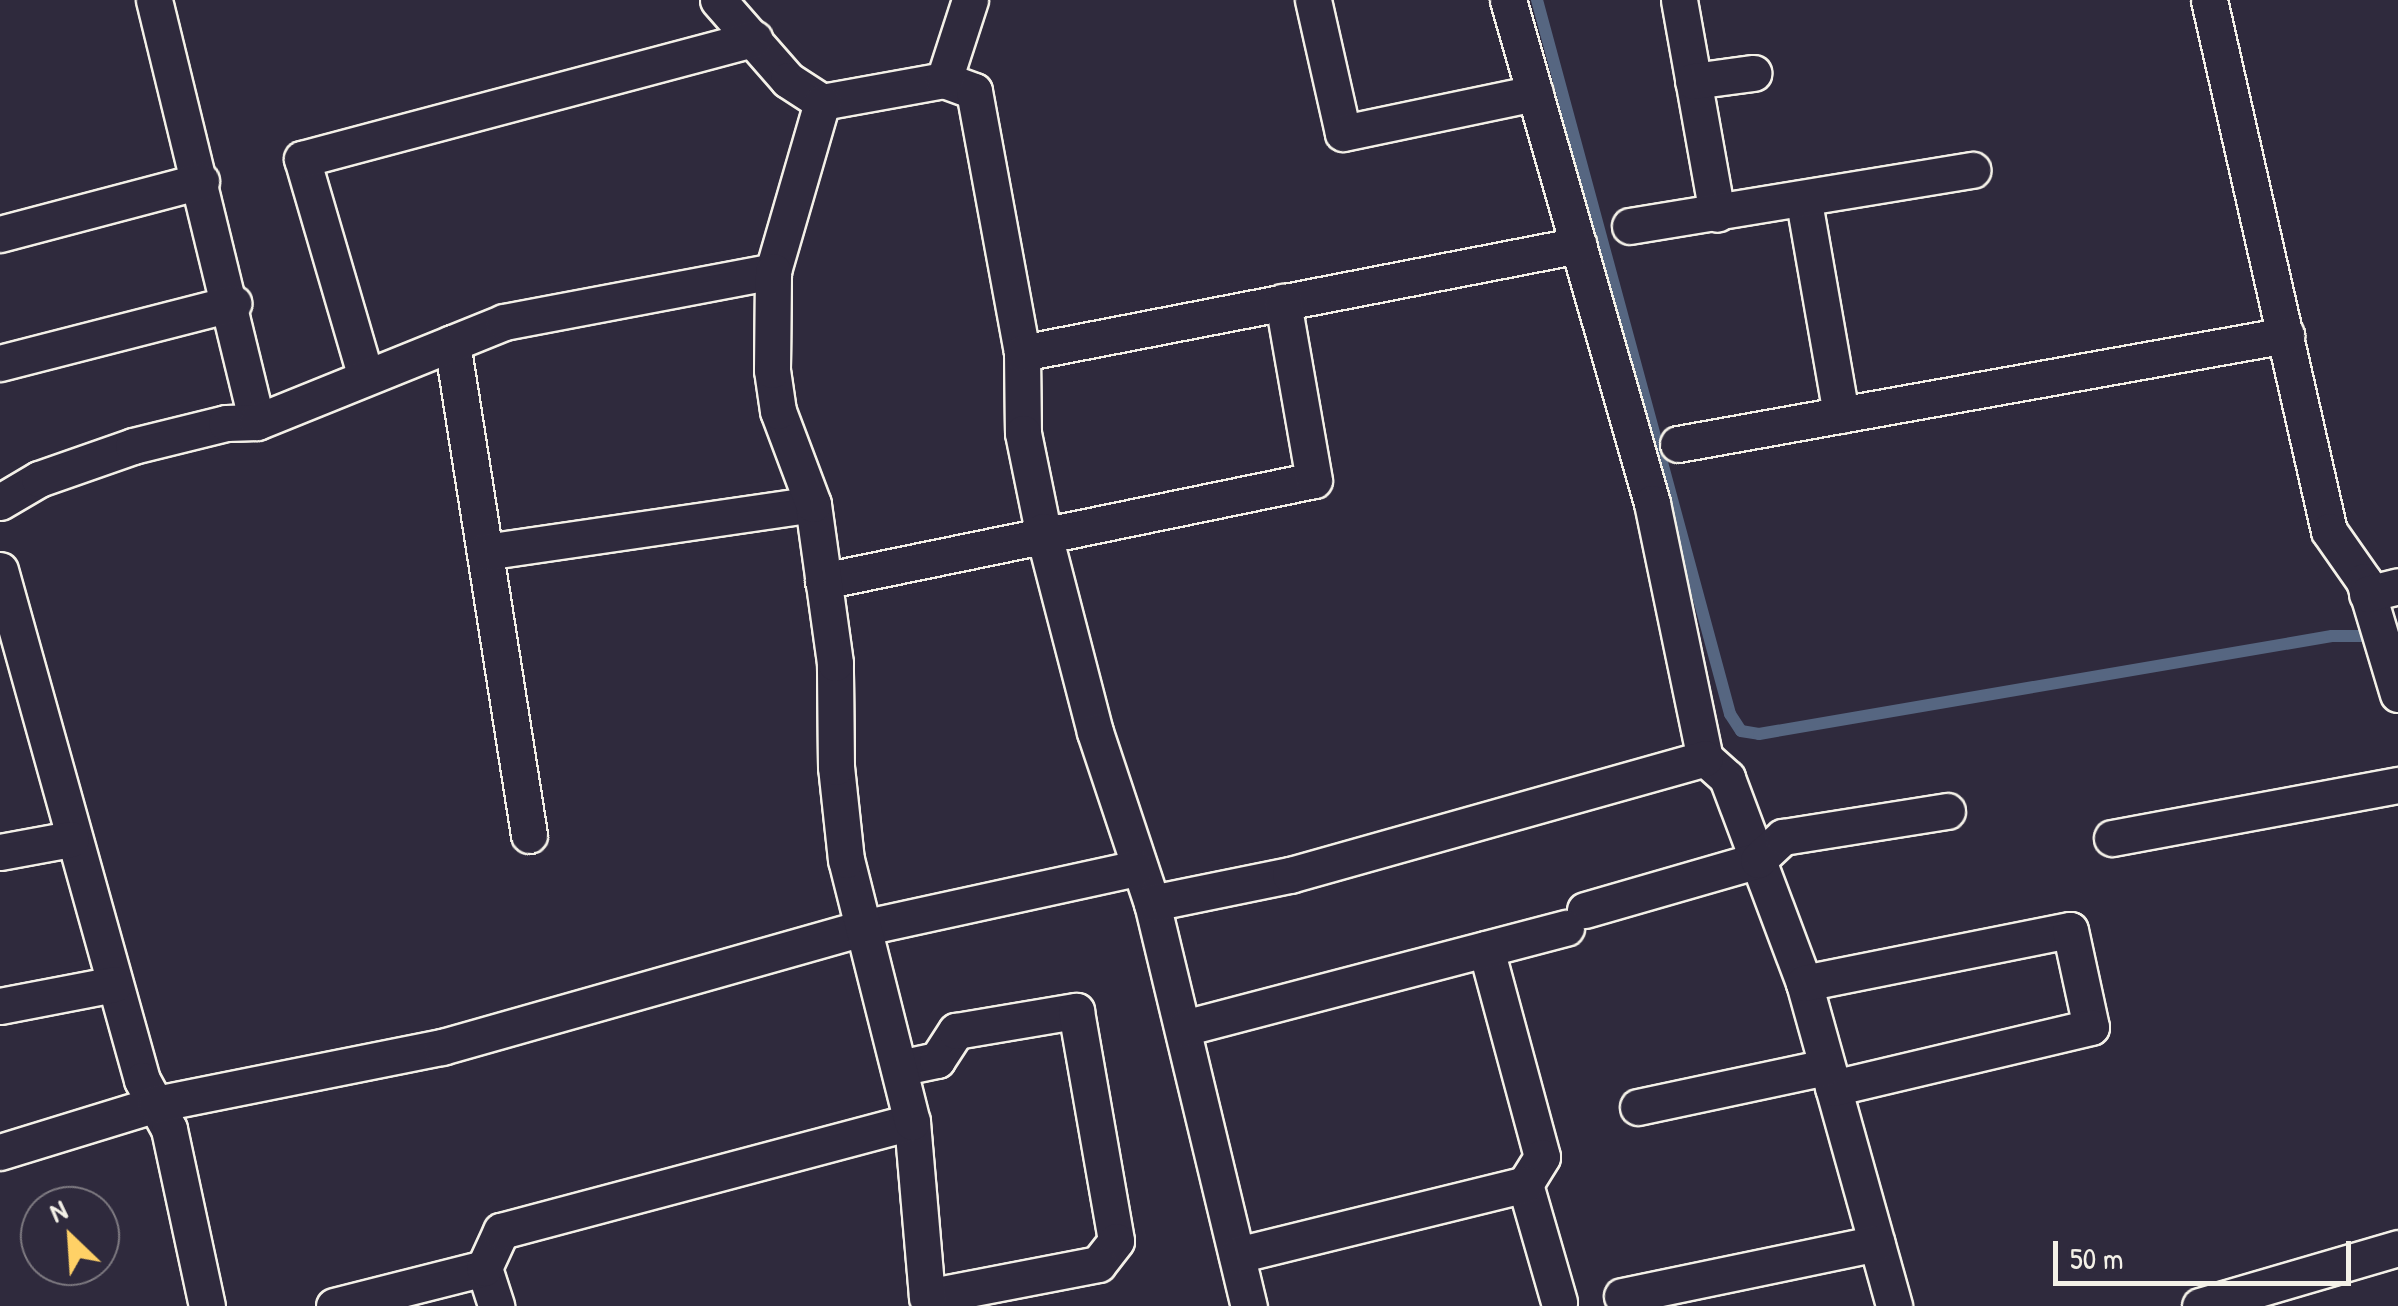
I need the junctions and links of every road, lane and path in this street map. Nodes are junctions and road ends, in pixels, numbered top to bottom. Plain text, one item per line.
1 (154, 0) edge
2 (718, 0) edge
3 (970, 0) edge
4 (1313, 0) edge
5 (1508, 0) edge
6 (1679, 0) edge
7 (2208, 0) edge
8 (754, 39) junction
9 (1753, 73) dead end
10 (944, 80) junction
11 (1693, 81) junction
12 (1535, 93) junction
13 (822, 102) junction
14 (1972, 170) dead end
15 (201, 182) junction
16 (1804, 202) junction
17 (1717, 214) junction
18 (1630, 226) dead end
19 (0, 234) edge
20 (1579, 245) junction
21 (774, 271) junction
22 (1284, 302) junction
23 (233, 304) junction
24 (2286, 335) junction
25 (452, 343) junction
26 (1022, 353) junction
27 (0, 362) edge
28 (365, 374) junction
29 (1841, 415) junction
30 (257, 422) junction
31 (1678, 444) dead end
32 (0, 502) edge
33 (813, 504) junction
34 (1043, 531) junction
35 (484, 552) junction
36 (0, 570) edge
37 (823, 581) junction
38 (2380, 600) edge
39 (2398, 694) edge
40 (1705, 758) junction
41 (2398, 784) edge
42 (1947, 811) dead end
43 (529, 835) dead end
44 (71, 838) junction
45 (2112, 838) dead end
46 (0, 852) edge
47 (1758, 860) junction
48 (1136, 868) junction
49 (1152, 903) junction
50 (866, 927) junction
51 (1486, 949) junction
52 (1804, 983) junction
53 (114, 984) junction
54 (0, 1006) edge
55 (1184, 1028) junction
56 (900, 1068) junction
57 (1830, 1077) junction
58 (156, 1104) junction
59 (1638, 1107) dead end
60 (912, 1122) junction
61 (0, 1152) edge
62 (1526, 1184) junction
63 (1876, 1244) junction
64 (2398, 1248) edge
65 (1236, 1255) junction
66 (484, 1268) junction
67 (1579, 1300) edge
68 (927, 1301) edge
69 (207, 1306) edge
70 (334, 1306) edge
71 (496, 1306) edge
72 (1250, 1306) edge
73 (1894, 1306) edge
74 (2200, 1306) edge

1 - 15 street
2 - 8 street
3 - 10 street
4 - 12 street
5 - 12 street
6 - 11 street
7 - 24 street
8 - 13 street
8 - 28 street
9 - 11 street
10 - 13 street
10 - 26 street
11 - 17 street
12 - 20 street
13 - 21 street
14 - 16 street
15 - 19 street
15 - 23 street
16 - 17 street
16 - 29 street
17 - 18 street
20 - 22 street
20 - 40 street
21 - 25 street
21 - 33 street
22 - 26 street
22 - 34 street
23 - 27 street
23 - 30 street
24 - 29 street
24 - 38 street
25 - 28 street
25 - 35 street
26 - 34 street
28 - 30 street
29 - 31 street
30 - 32 street
33 - 35 street
33 - 37 street
34 - 37 street
34 - 48 street
35 - 43 street
36 - 44 street
37 - 50 street
38 - 39 street
40 - 47 street
40 - 49 street
41 - 45 street
42 - 47 street
44 - 46 street
44 - 53 street
47 - 51 street
47 - 52 street
48 - 49 street
48 - 50 street
49 - 55 street
50 - 56 street
50 - 58 street
51 - 55 street
51 - 62 street
52 - 57 street
52 - 57 street
53 - 54 street
53 - 58 street
55 - 65 street
56 - 60 street
56 - 68 street
57 - 59 street
57 - 63 street
58 - 61 street
58 - 69 street
60 - 66 street
60 - 68 street
62 - 65 street
62 - 67 street
63 - 67 street
63 - 73 street
64 - 74 street
65 - 72 street
66 - 70 street
66 - 71 street

